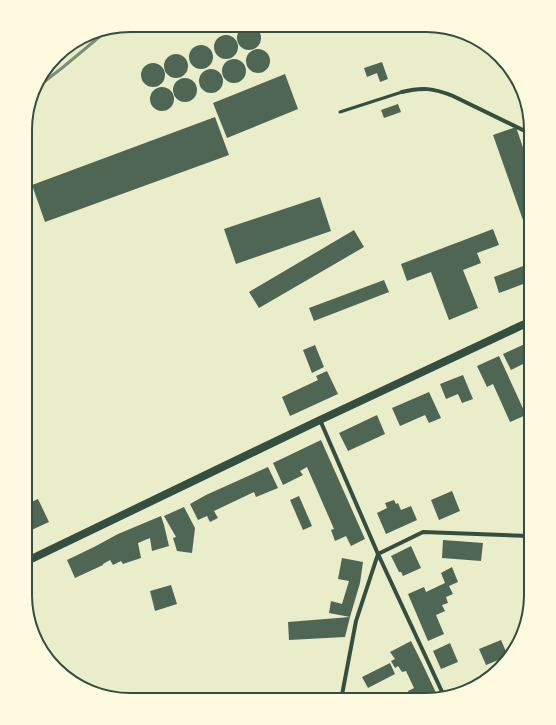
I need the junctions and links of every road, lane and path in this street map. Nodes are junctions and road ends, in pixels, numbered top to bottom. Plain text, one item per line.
1 (402, 92) joint
2 (340, 112) dead end
3 (524, 131) edge
4 (524, 324) edge
5 (320, 420) junction
6 (524, 536) edge
7 (378, 554) junction
8 (32, 559) edge
9 (442, 691) edge
10 (342, 693) edge

1 - 2 lane
1 - 3 street
4 - 5 main road
5 - 7 street
5 - 8 main road
6 - 7 street
7 - 9 street
7 - 10 street

